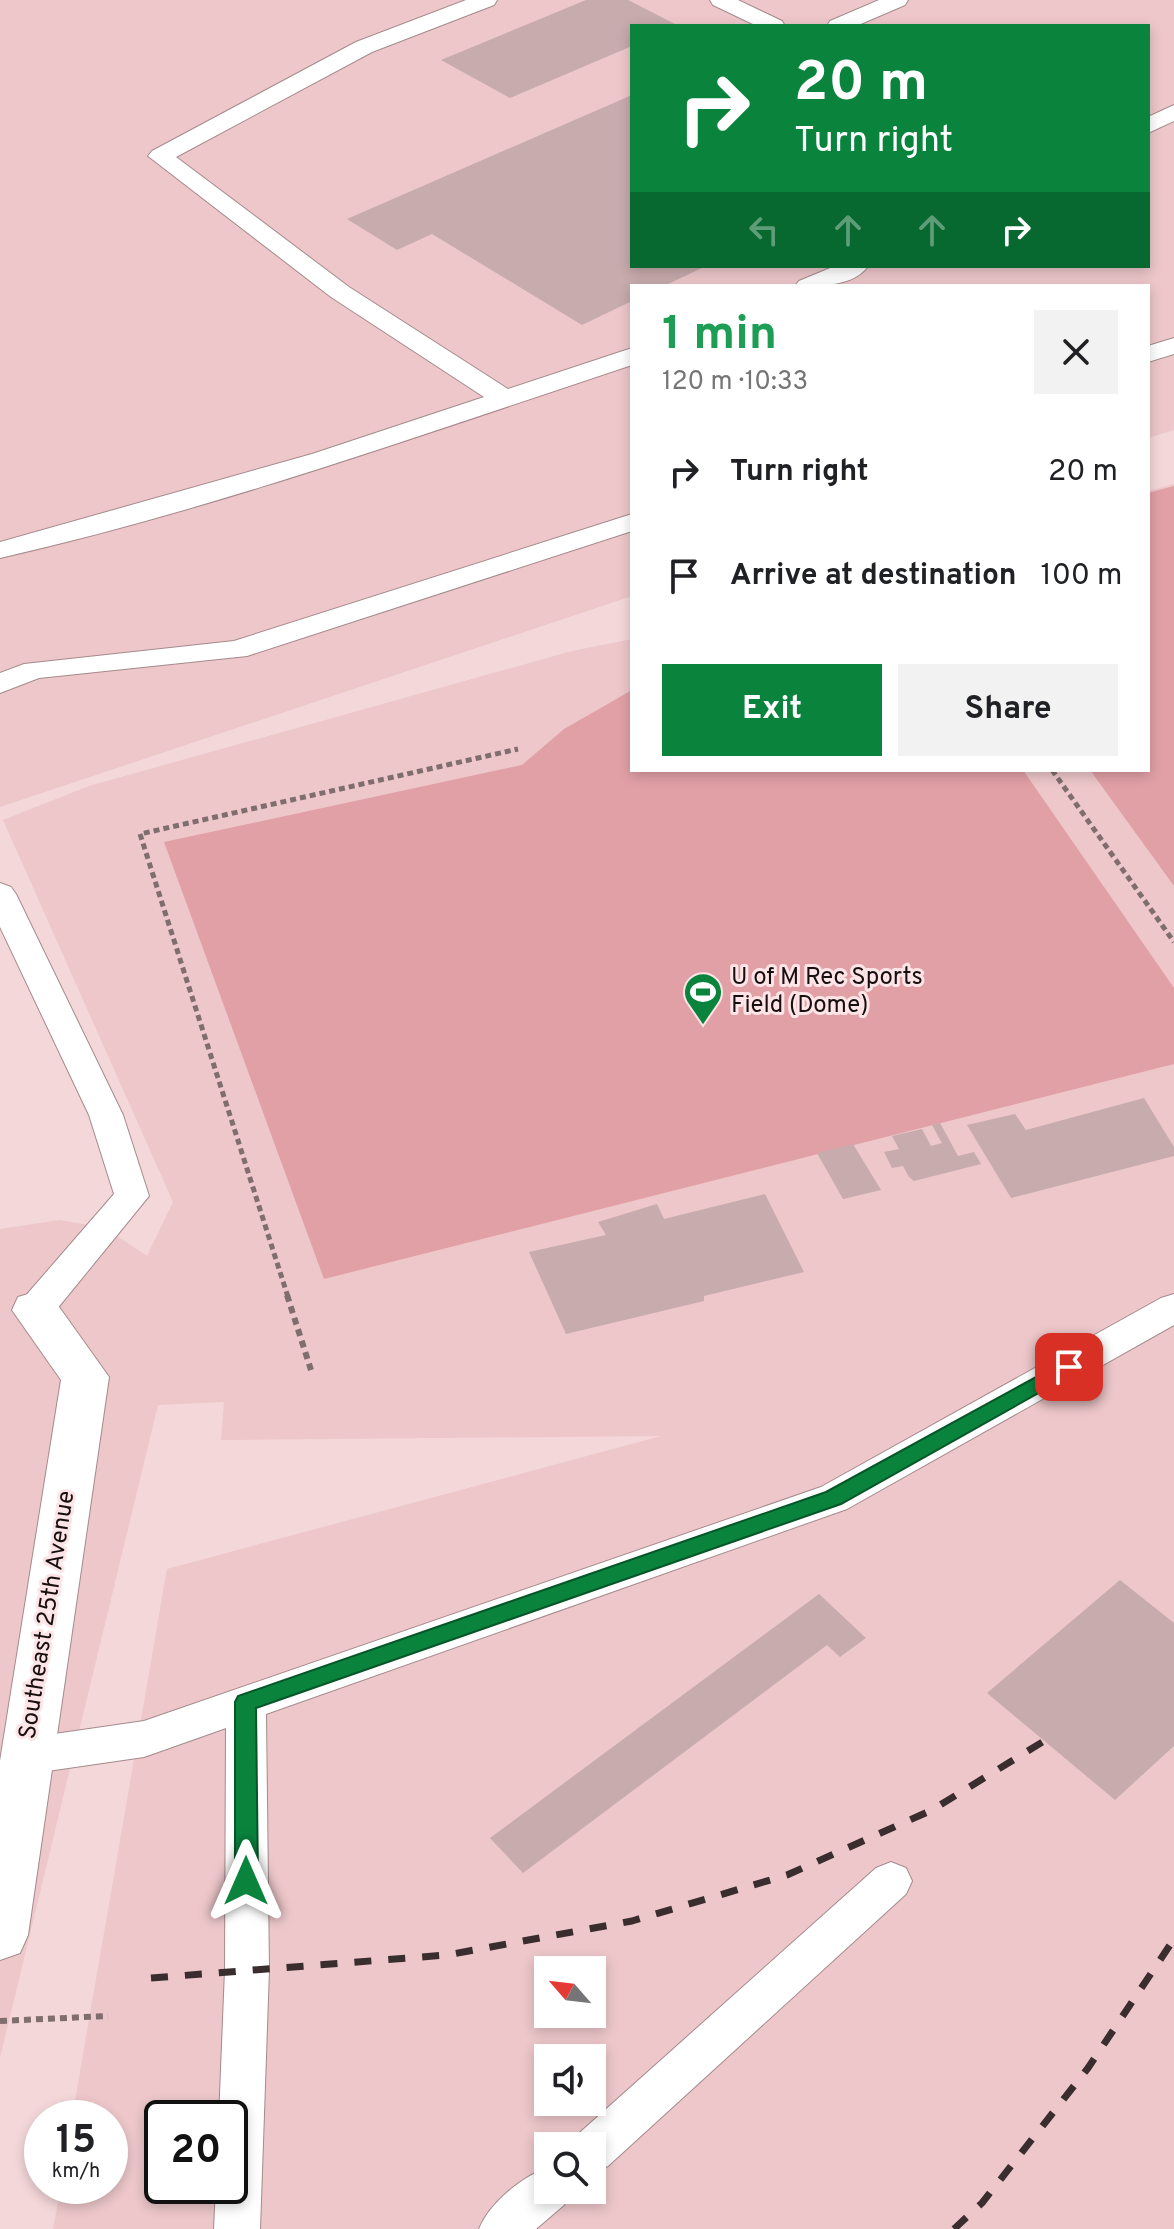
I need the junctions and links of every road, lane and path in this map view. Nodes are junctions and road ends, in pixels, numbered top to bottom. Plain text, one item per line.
1 (486, 0) edge
2 (721, 0) edge
3 (897, 0) edge
4 (770, 24) edge
5 (843, 24) edge
6 (1174, 112) edge
7 (1150, 125) edge
8 (851, 268) edge
9 (813, 284) edge
10 (1174, 346) edge
11 (1150, 353) edge
12 (630, 357) edge
13 (507, 400) junction
14 (630, 523) edge
15 (0, 550) edge
16 (0, 684) edge
17 (518, 749) dead end
18 (1053, 772) edge
19 (0, 894) edge
20 (1174, 942) edge
21 (1174, 1308) edge
22 (35, 1310) joint
23 (311, 1370) dead end
24 (246, 1702) junction
25 (27, 1756) junction
26 (891, 1881) dead end
27 (0, 1935) edge
28 (108, 2016) dead end
29 (0, 2021) edge
30 (606, 2138) edge
31 (534, 2201) edge
32 (237, 2229) edge
33 (502, 2229) edge

1 - 13 lane
2 - 4 lane
3 - 5 lane
6 - 7 lane
8 - 9 lane
10 - 11 lane
12 - 13 lane
13 - 15 lane
14 - 16 lane
17 - 23 path
18 - 20 path
19 - 22 lane
21 - 24 lane
22 - 25 street, Southeast 25th Avenue
24 - 25 lane
24 - 32 lane
25 - 27 street, Southeast 25th Avenue
26 - 30 lane
28 - 29 path
31 - 33 lane

